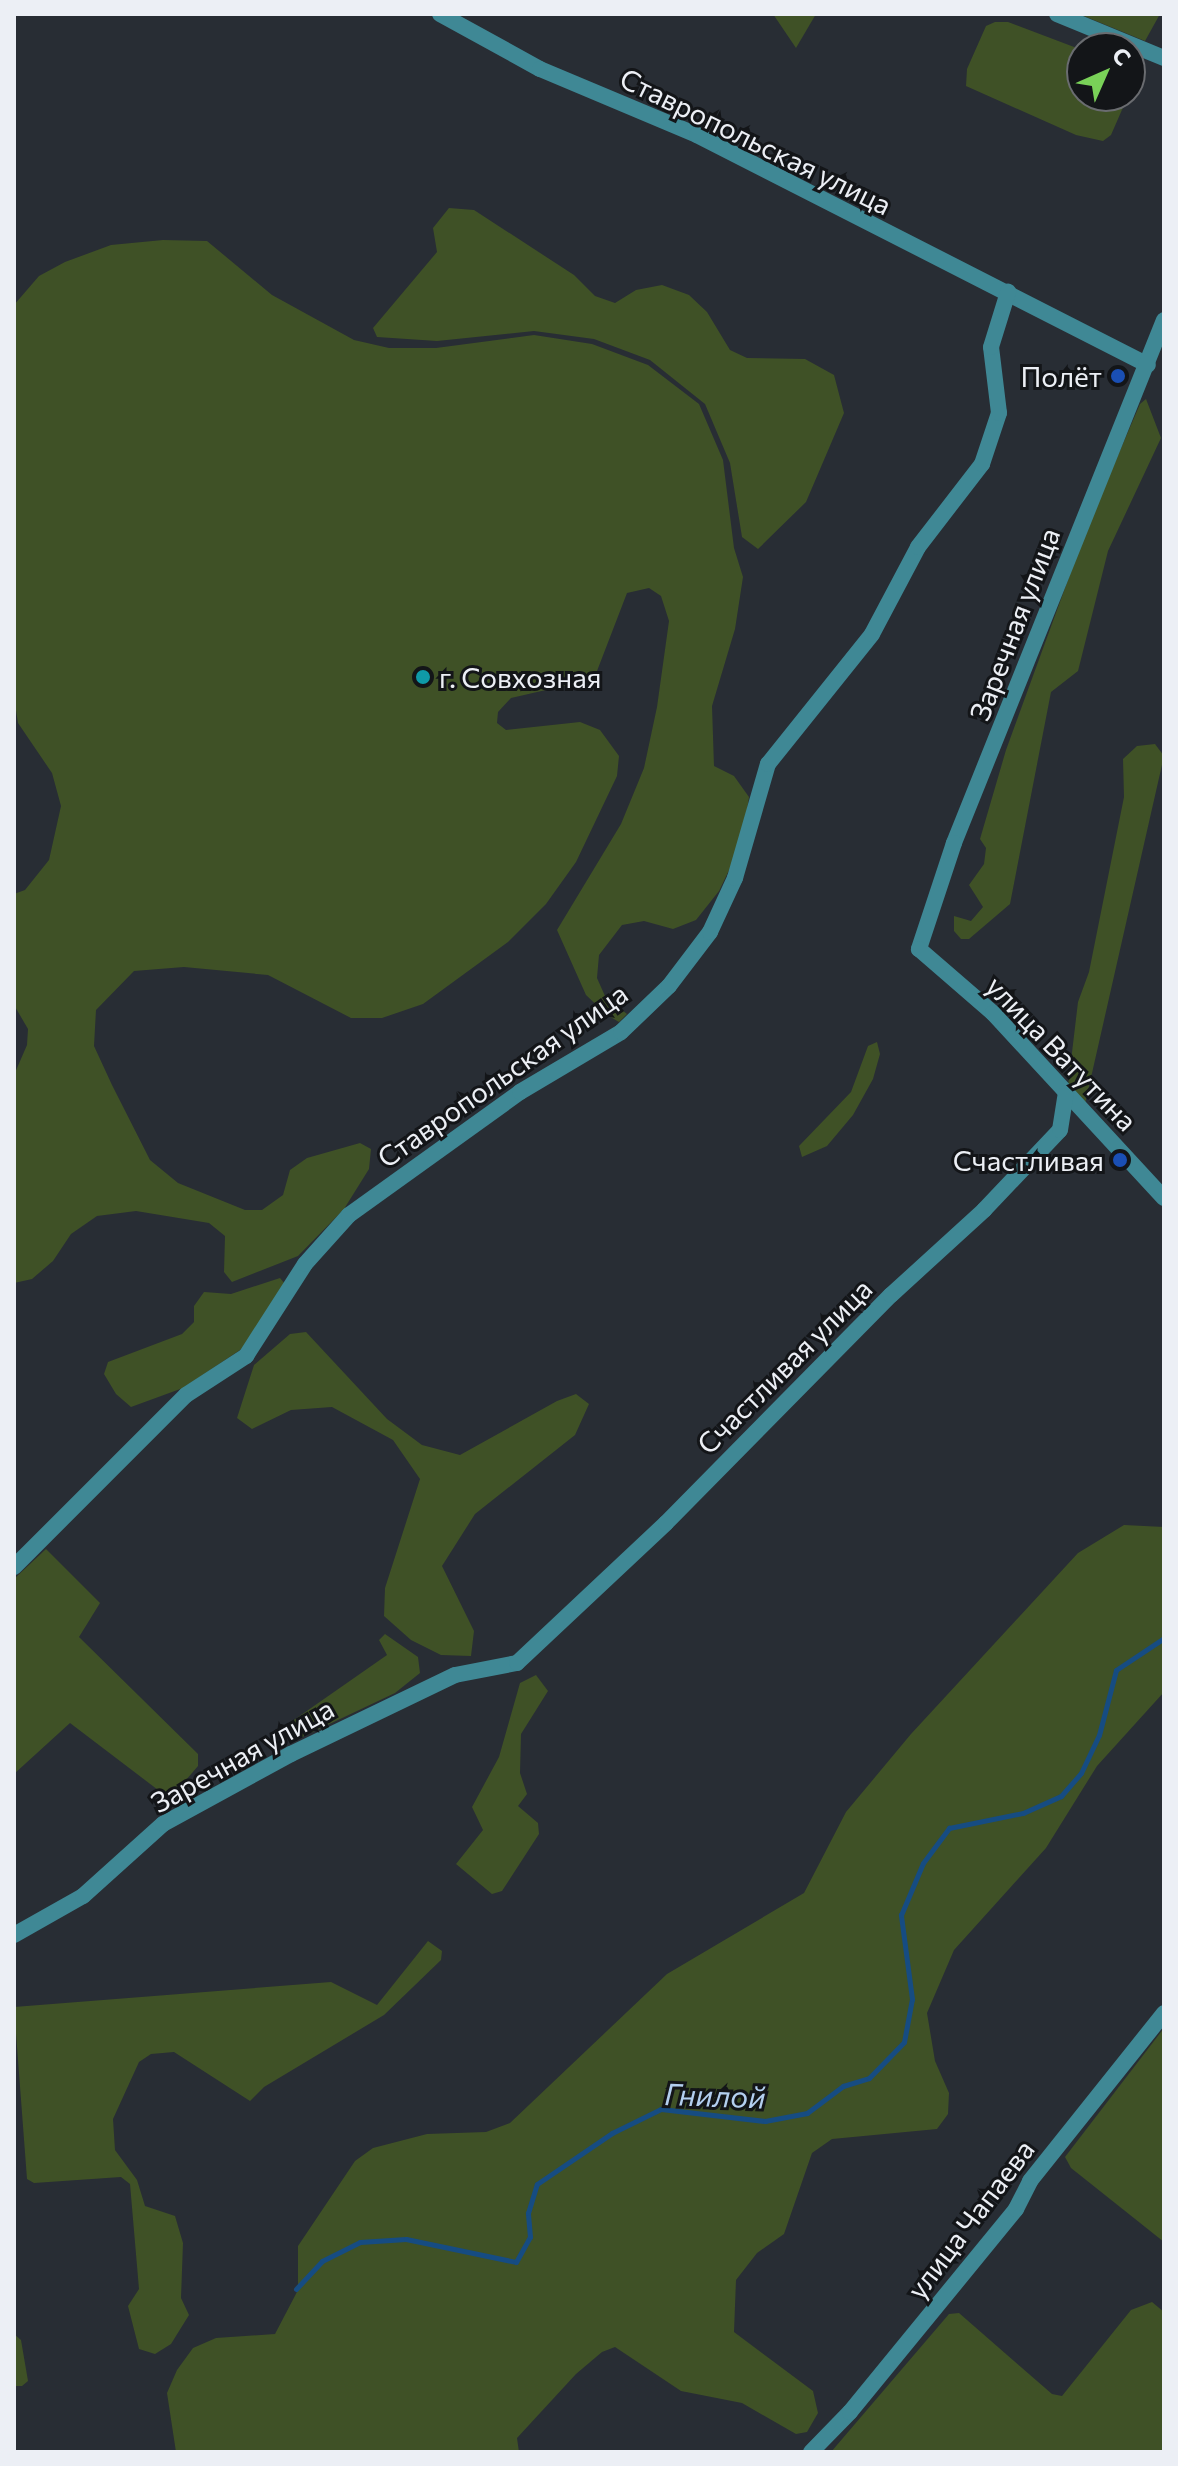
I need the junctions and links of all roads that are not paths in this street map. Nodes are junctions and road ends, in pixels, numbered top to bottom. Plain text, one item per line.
1 (440, 14) edge
2 (1057, 14) edge
3 (1164, 58) edge
4 (1008, 292) junction
5 (1164, 320) edge
6 (1148, 365) junction
7 (919, 949) joint
8 (1066, 1093) junction
9 (1164, 1198) edge
10 (14, 1567) edge
11 (517, 1663) joint
12 (14, 1935) edge
13 (1164, 2013) edge
14 (811, 2452) edge

1 - 4 street, Ставропольская улица
2 - 3 street
4 - 6 street, Ставропольская улица
4 - 10 street, Ставропольская улица
5 - 6 street, Заречная улица
6 - 7 street, Заречная улица
7 - 8 street, улица Ватутина
8 - 9 street, улица Ватутина
8 - 11 street, Счастливая улица
11 - 12 street, Заречная улица
13 - 14 street, улица Чапаева

